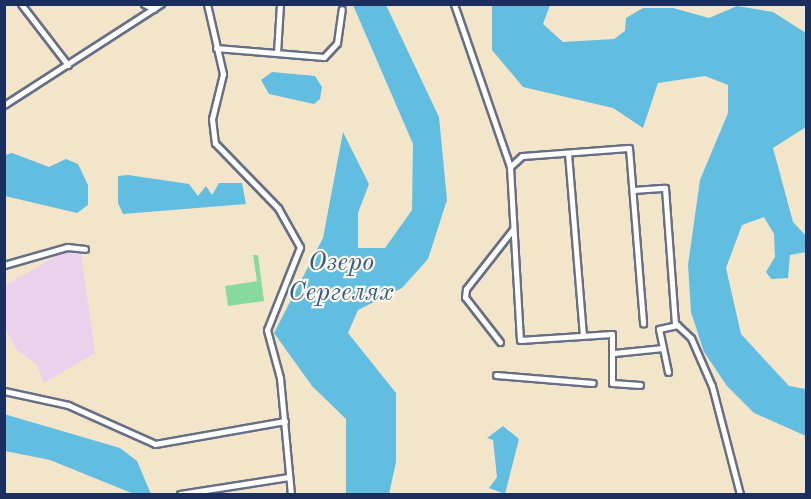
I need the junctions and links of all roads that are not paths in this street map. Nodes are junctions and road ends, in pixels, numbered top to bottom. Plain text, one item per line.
1 (21, 4) edge
2 (144, 4) edge
3 (161, 4) edge
4 (207, 4) edge
5 (280, 4) edge
6 (454, 4) edge
7 (154, 9) junction
8 (342, 9) dead end
9 (216, 48) junction
10 (277, 53) junction
11 (68, 65) junction
12 (4, 105) edge
13 (568, 153) junction
14 (510, 167) junction
15 (633, 190) junction
16 (513, 229) junction
17 (85, 249) dead end
18 (4, 265) edge
19 (643, 323) dead end
20 (678, 325) junction
21 (582, 334) junction
22 (500, 342) dead end
23 (663, 348) junction
24 (614, 353) junction
25 (668, 372) dead end
26 (496, 375) dead end
27 (593, 383) dead end
28 (640, 385) dead end
29 (4, 390) edge
30 (285, 421) junction
31 (289, 477) junction
32 (180, 494) edge
33 (291, 495) edge
34 (740, 495) edge

1 - 11 street
2 - 7 street
3 - 7 street
4 - 9 street
5 - 10 street
6 - 14 street
7 - 11 street
8 - 10 street
9 - 10 street
9 - 30 street
11 - 12 street
13 - 14 street
13 - 15 street
13 - 21 street
14 - 16 street
15 - 19 street
15 - 20 street
16 - 21 street
16 - 22 street
17 - 18 street
20 - 23 street
20 - 34 street
21 - 24 street
23 - 24 street
23 - 25 street
24 - 28 street
26 - 27 street
29 - 30 street
30 - 31 street
31 - 32 street
31 - 33 street

